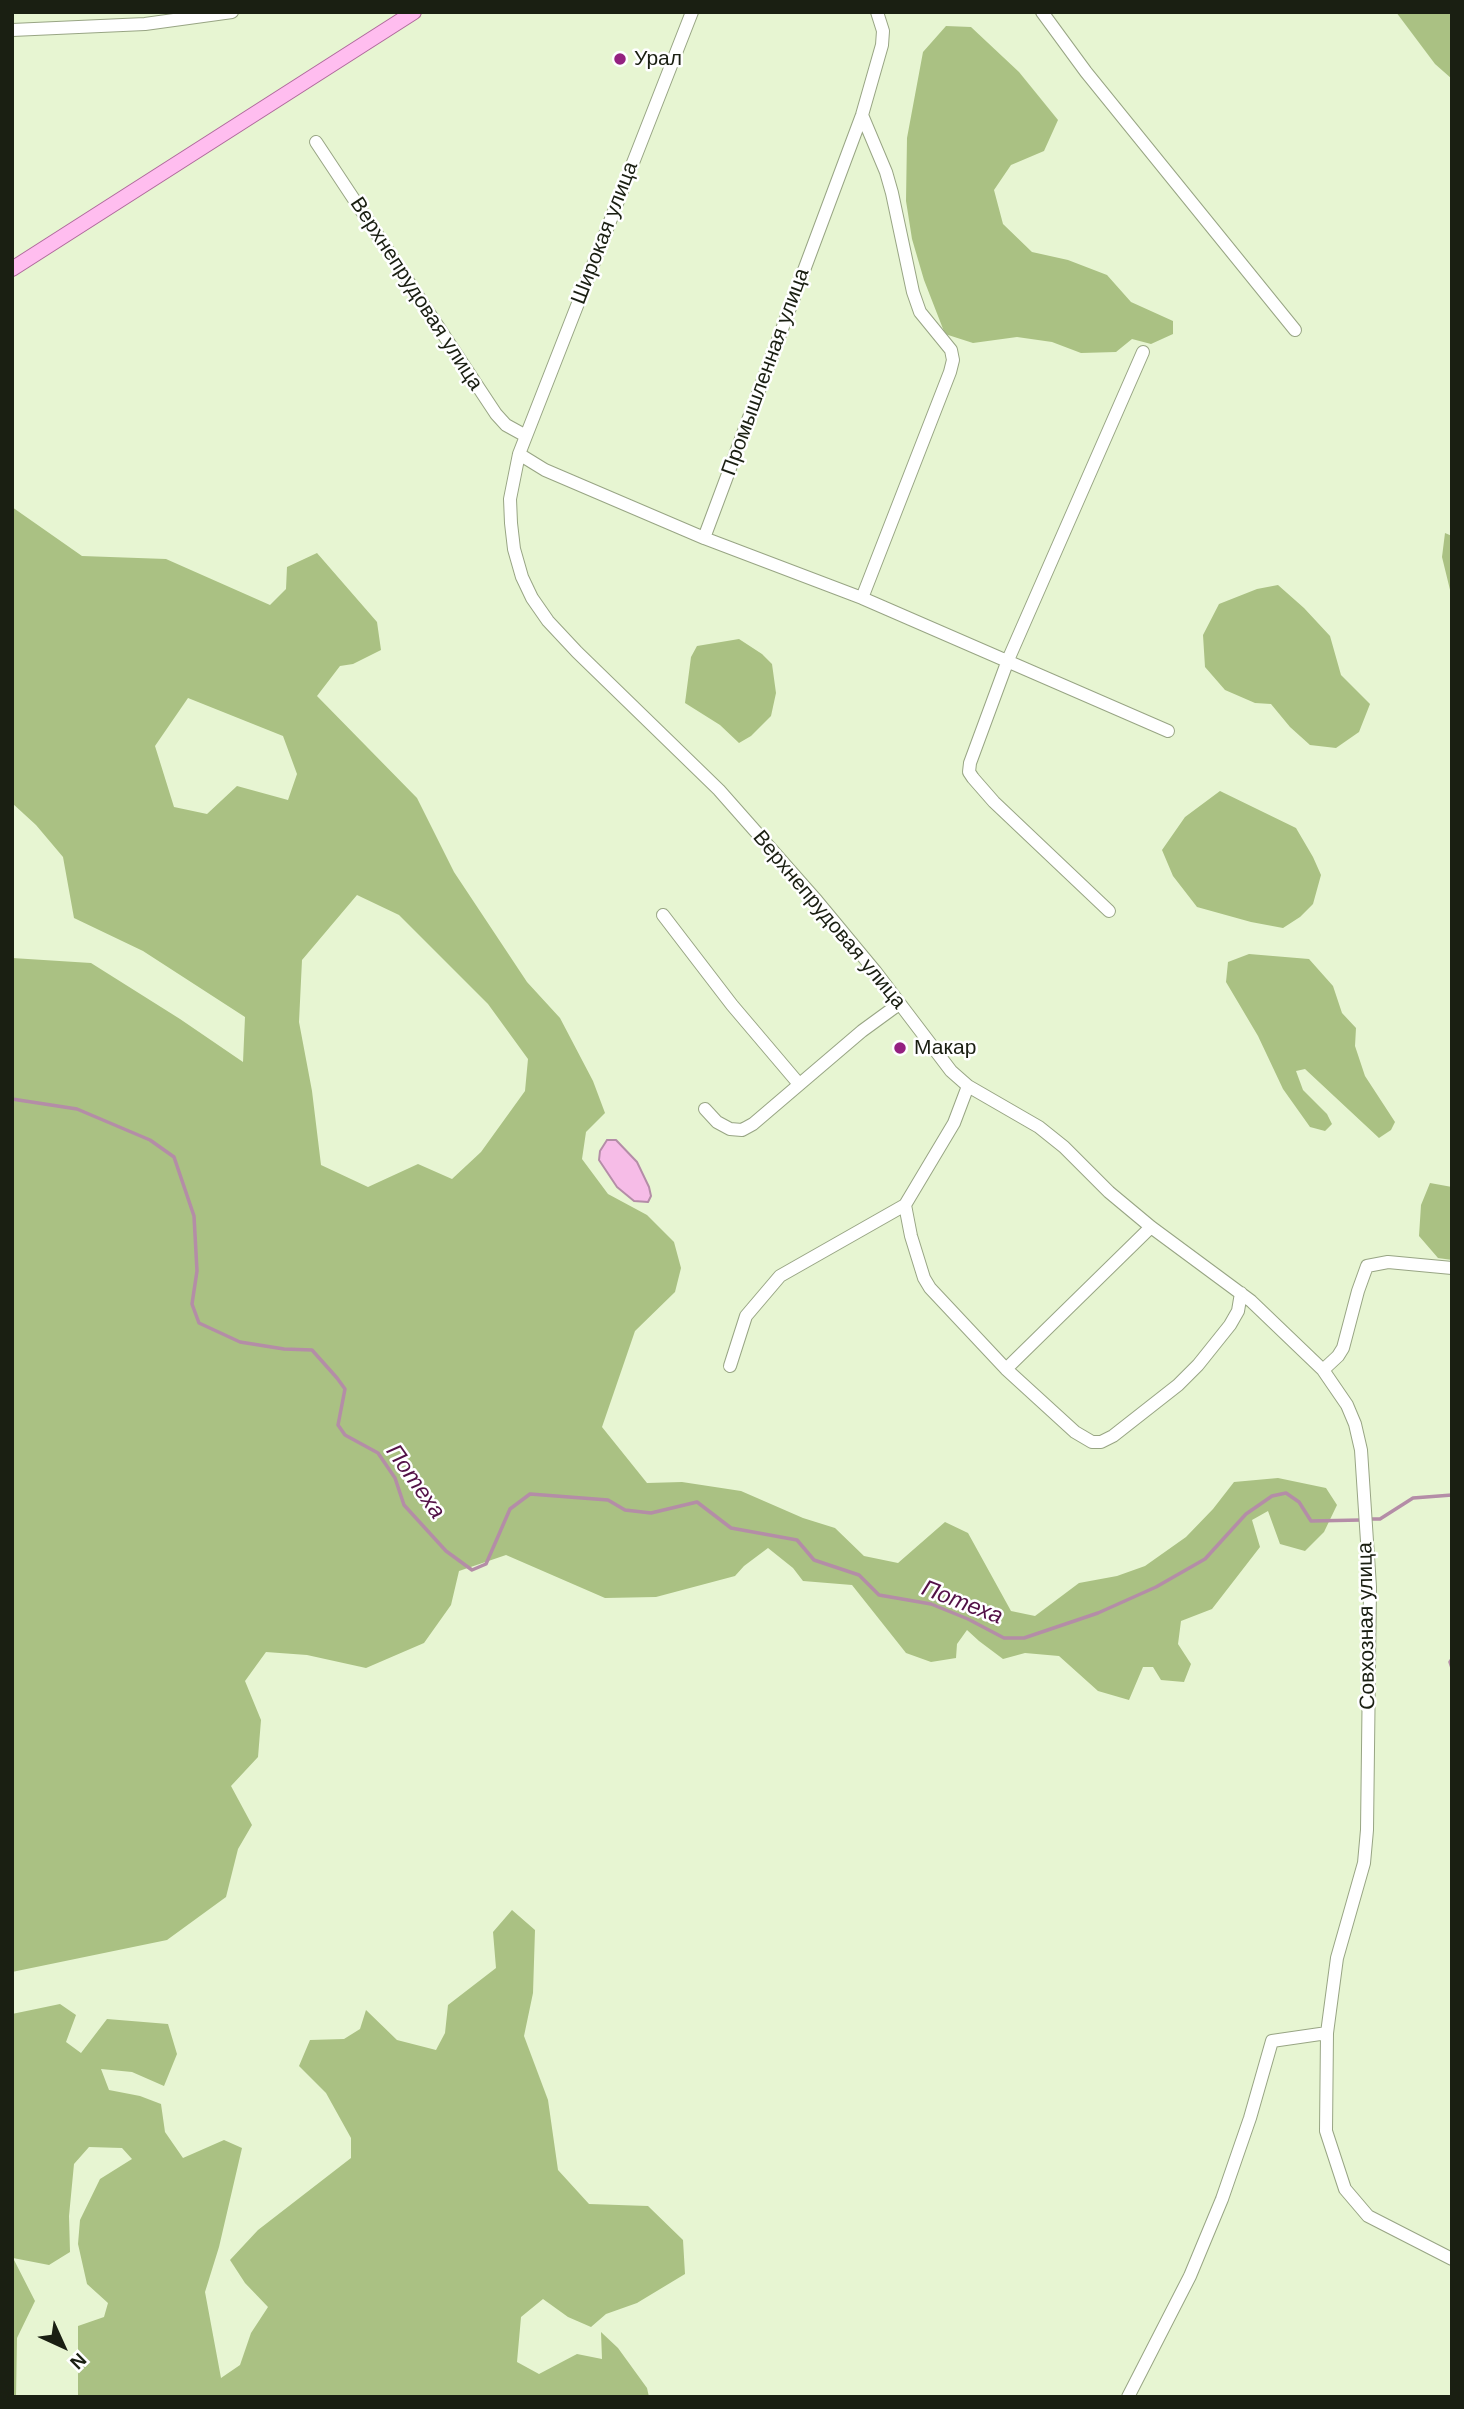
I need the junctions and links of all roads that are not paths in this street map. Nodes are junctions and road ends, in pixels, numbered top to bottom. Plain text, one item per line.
1 (232, 12) edge
2 (414, 12) edge
3 (692, 12) edge
4 (877, 12) edge
5 (1042, 12) edge
6 (12, 30) edge
7 (862, 115) junction
8 (316, 142) dead end
9 (12, 270) edge
10 (1295, 330) dead end
11 (1143, 352) dead end
12 (526, 436) junction
13 (519, 454) junction
14 (705, 538) junction
15 (862, 598) junction
16 (1008, 660) junction
17 (1168, 731) dead end
18 (1109, 911) dead end
19 (663, 915) dead end
20 (899, 1004) junction
21 (799, 1084) junction
22 (968, 1086) junction
23 (705, 1109) dead end
24 (905, 1205) junction
25 (1151, 1227) junction
26 (1452, 1268) edge
27 (1241, 1293) junction
28 (730, 1366) dead end
29 (1006, 1369) junction
30 (1323, 1370) junction
31 (1327, 2033) junction
32 (1452, 2259) edge
33 (1128, 2397) edge

1 - 6 street
2 - 9 main road
3 - 12 street, Широкая улица
4 - 7 street, Промышленная улица
5 - 10 street
7 - 14 street, Промышленная улица
7 - 15 street
8 - 12 street, Верхнепрудовая улица
11 - 16 street
12 - 13 street, Широкая улица
13 - 14 street
13 - 20 street, Верхнепрудовая улица
14 - 15 street
15 - 16 street
16 - 17 street
16 - 18 street
19 - 21 street
20 - 21 street
20 - 22 street, Верхнепрудовая улица
21 - 23 street
22 - 24 street
22 - 25 street, Верхнепрудовая улица
24 - 28 street
24 - 29 street
25 - 27 street, Верхнепрудовая улица
25 - 29 street
26 - 30 street
27 - 29 street
27 - 30 street, Верхнепрудовая улица
30 - 31 street, Совхозная улица
31 - 32 street, Совхозная улица
31 - 33 street

